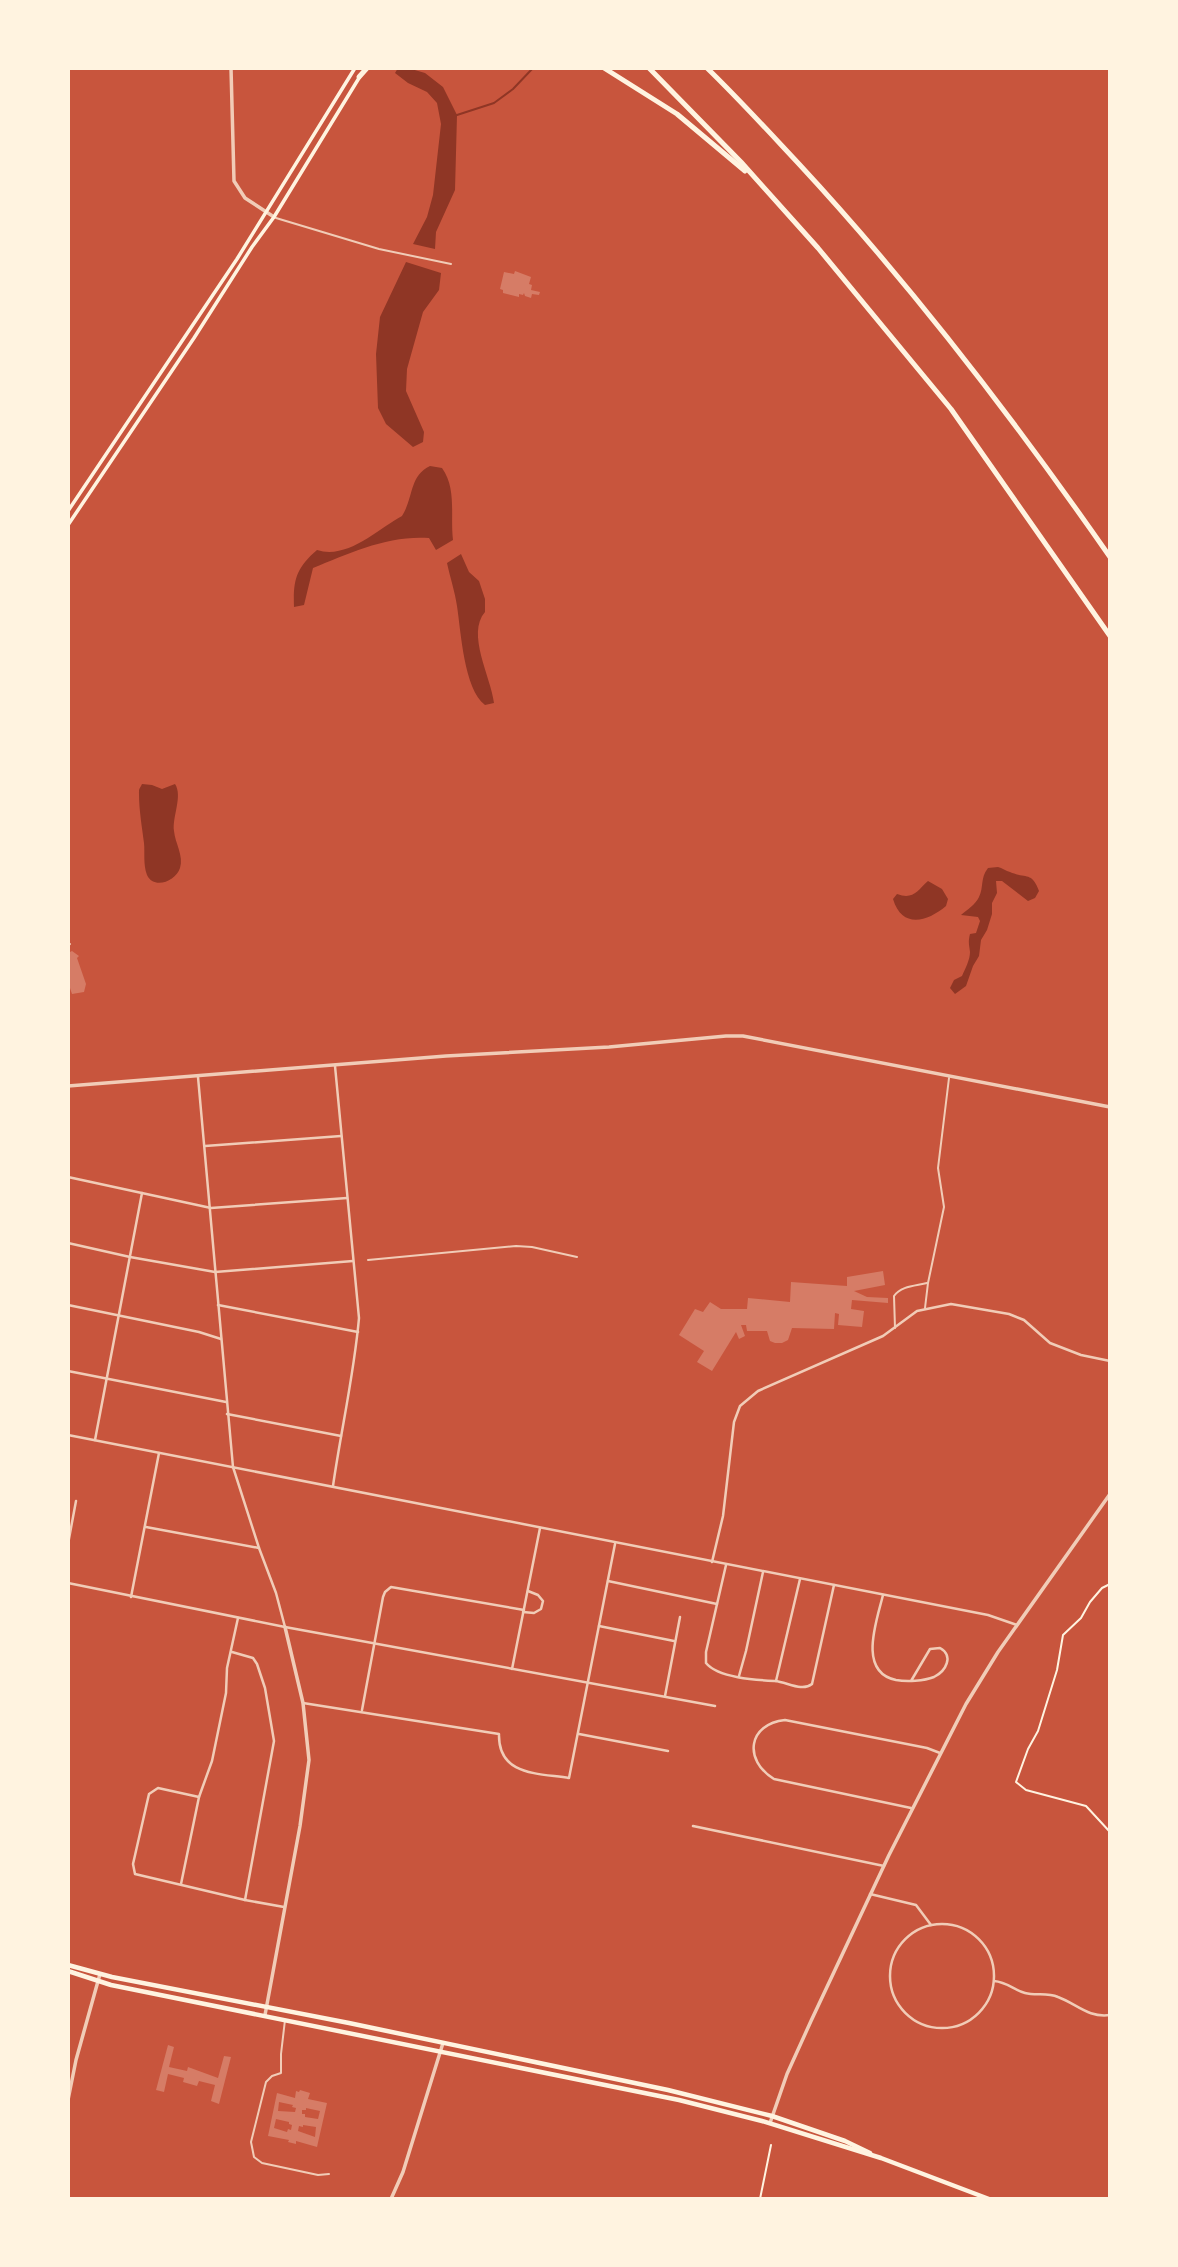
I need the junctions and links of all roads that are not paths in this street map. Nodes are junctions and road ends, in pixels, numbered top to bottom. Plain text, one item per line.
1 (231, 68) edge
2 (355, 68) edge
3 (366, 68) edge
4 (604, 68) edge
5 (649, 68) edge
6 (707, 68) edge
7 (359, 77) joint
8 (768, 192) junction
9 (266, 212) junction
10 (274, 217) junction
11 (451, 264) dead end
12 (68, 511) edge
13 (68, 525) edge
14 (1110, 557) edge
15 (1110, 636) edge
16 (335, 1065) junction
17 (949, 1075) junction
18 (198, 1077) junction
19 (68, 1086) edge
20 (1110, 1107) edge
21 (341, 1136) junction
22 (205, 1146) junction
23 (68, 1177) edge
24 (142, 1193) junction
25 (347, 1198) junction
26 (211, 1208) junction
27 (68, 1243) edge
28 (130, 1257) junction
29 (577, 1257) dead end
30 (368, 1260) dead end
31 (354, 1261) junction
32 (215, 1272) junction
33 (928, 1283) junction
34 (68, 1306) edge
35 (218, 1306) junction
36 (925, 1309) junction
37 (119, 1317) junction
38 (895, 1328) junction
39 (358, 1332) junction
40 (221, 1339) junction
41 (1110, 1361) edge
42 (68, 1371) edge
43 (107, 1379) junction
44 (226, 1402) junction
45 (228, 1414) junction
46 (68, 1435) edge
47 (341, 1436) junction
48 (95, 1440) junction
49 (159, 1453) junction
50 (233, 1467) junction
51 (333, 1486) junction
52 (1110, 1494) edge
53 (76, 1501) dead end
54 (146, 1527) junction
55 (541, 1528) junction
56 (615, 1543) junction
57 (68, 1544) edge
58 (259, 1548) junction
59 (712, 1562) junction
60 (726, 1565) junction
61 (763, 1572) junction
62 (800, 1579) junction
63 (608, 1581) junction
64 (68, 1583) edge
65 (834, 1586) junction
66 (528, 1591) junction
67 (883, 1595) junction
68 (131, 1597) junction
69 (717, 1604) junction
70 (523, 1611) junction
71 (680, 1617) dead end
72 (238, 1618) junction
73 (1017, 1625) junction
74 (598, 1626) junction
75 (285, 1627) junction
76 (676, 1641) junction
77 (374, 1643) junction
78 (231, 1651) junction
79 (512, 1669) junction
80 (738, 1676) junction
81 (776, 1681) junction
82 (911, 1681) junction
83 (588, 1682) junction
84 (665, 1696) junction
85 (303, 1703) junction
86 (715, 1706) dead end
87 (362, 1711) junction
88 (579, 1734) junction
89 (668, 1751) dead end
90 (940, 1753) junction
91 (199, 1797) junction
92 (913, 1809) junction
93 (694, 1826) dead end
94 (884, 1866) junction
95 (181, 1885) junction
96 (870, 1894) junction
97 (245, 1900) junction
98 (284, 1906) junction
99 (931, 1925) junction
100 (68, 1965) edge
101 (68, 1970) edge
102 (100, 1974) junction
103 (98, 1981) junction
104 (994, 1981) junction
105 (266, 2007) junction
106 (265, 2015) junction
107 (1110, 2015) edge
108 (285, 2019) junction
109 (443, 2043) junction
110 (440, 2051) junction
111 (68, 2100) edge
112 (772, 2116) junction
113 (770, 2123) junction
114 (881, 2158) junction
115 (329, 2174) dead end
116 (391, 2199) edge
117 (989, 2199) edge

1 - 9 street
2 - 9 main road
3 - 7 highway
4 - 8 highway
5 - 8 highway
6 - 14 highway
7 - 10 main road
8 - 15 highway
9 - 10 street
9 - 12 main road
10 - 11 lane
10 - 13 main road
16 - 17 street
16 - 18 street
16 - 21 street
17 - 20 street
17 - 33 lane
18 - 19 street
18 - 22 street
21 - 22 street
21 - 25 street
22 - 26 street
23 - 24 street
24 - 26 street
24 - 28 street
25 - 26 street
25 - 31 street
26 - 32 street
27 - 28 street
28 - 32 street
28 - 37 street
29 - 30 lane
31 - 32 street
31 - 39 street
32 - 35 street
33 - 36 lane
33 - 38 lane
34 - 37 street
35 - 39 street
35 - 40 street
36 - 38 street
36 - 41 street
37 - 40 street
37 - 43 street
38 - 59 street
39 - 47 street
40 - 44 street
42 - 43 street
43 - 44 street
43 - 48 street
44 - 45 street
45 - 47 street
45 - 50 street
46 - 48 street
47 - 51 street
48 - 49 street
49 - 50 street
49 - 54 street
50 - 51 street
50 - 58 street
51 - 55 street
52 - 73 street
53 - 57 street
54 - 58 street
54 - 68 street
55 - 56 street
55 - 66 street
56 - 59 street
56 - 63 street
58 - 75 street
59 - 60 street
60 - 61 street
60 - 69 street
61 - 62 street
61 - 80 street
62 - 65 street
62 - 81 street
63 - 69 street
63 - 74 street
64 - 68 street
65 - 67 street
65 - 81 street
66 - 70 street
66 - 70 street
67 - 73 street
67 - 82 street
68 - 72 street
69 - 80 street
70 - 77 street
70 - 79 street
71 - 76 street
72 - 75 street
72 - 78 street
73 - 90 street
74 - 76 street
74 - 83 street
75 - 77 street
75 - 85 street
76 - 84 street
77 - 79 street
77 - 87 street
78 - 91 street
78 - 97 street
79 - 83 street
80 - 81 street
82 - 82 street
83 - 84 street
83 - 88 street
84 - 86 street
85 - 87 street
85 - 98 street
87 - 88 street
88 - 89 street
90 - 92 street
90 - 92 street
91 - 95 street
91 - 95 street
92 - 94 street
93 - 94 street
94 - 96 street
95 - 97 street
96 - 99 street
96 - 112 street
97 - 98 street
98 - 105 street
99 - 104 street
99 - 104 street
100 - 102 main road
101 - 103 main road
102 - 103 street
102 - 105 main road
103 - 106 main road
103 - 111 street
104 - 107 street
105 - 106 street
105 - 109 main road
106 - 108 main road
108 - 110 main road
108 - 115 lane
109 - 110 street
109 - 112 main road
110 - 113 main road
110 - 116 street
112 - 113 street
112 - 114 main road
113 - 114 main road
114 - 117 main road

